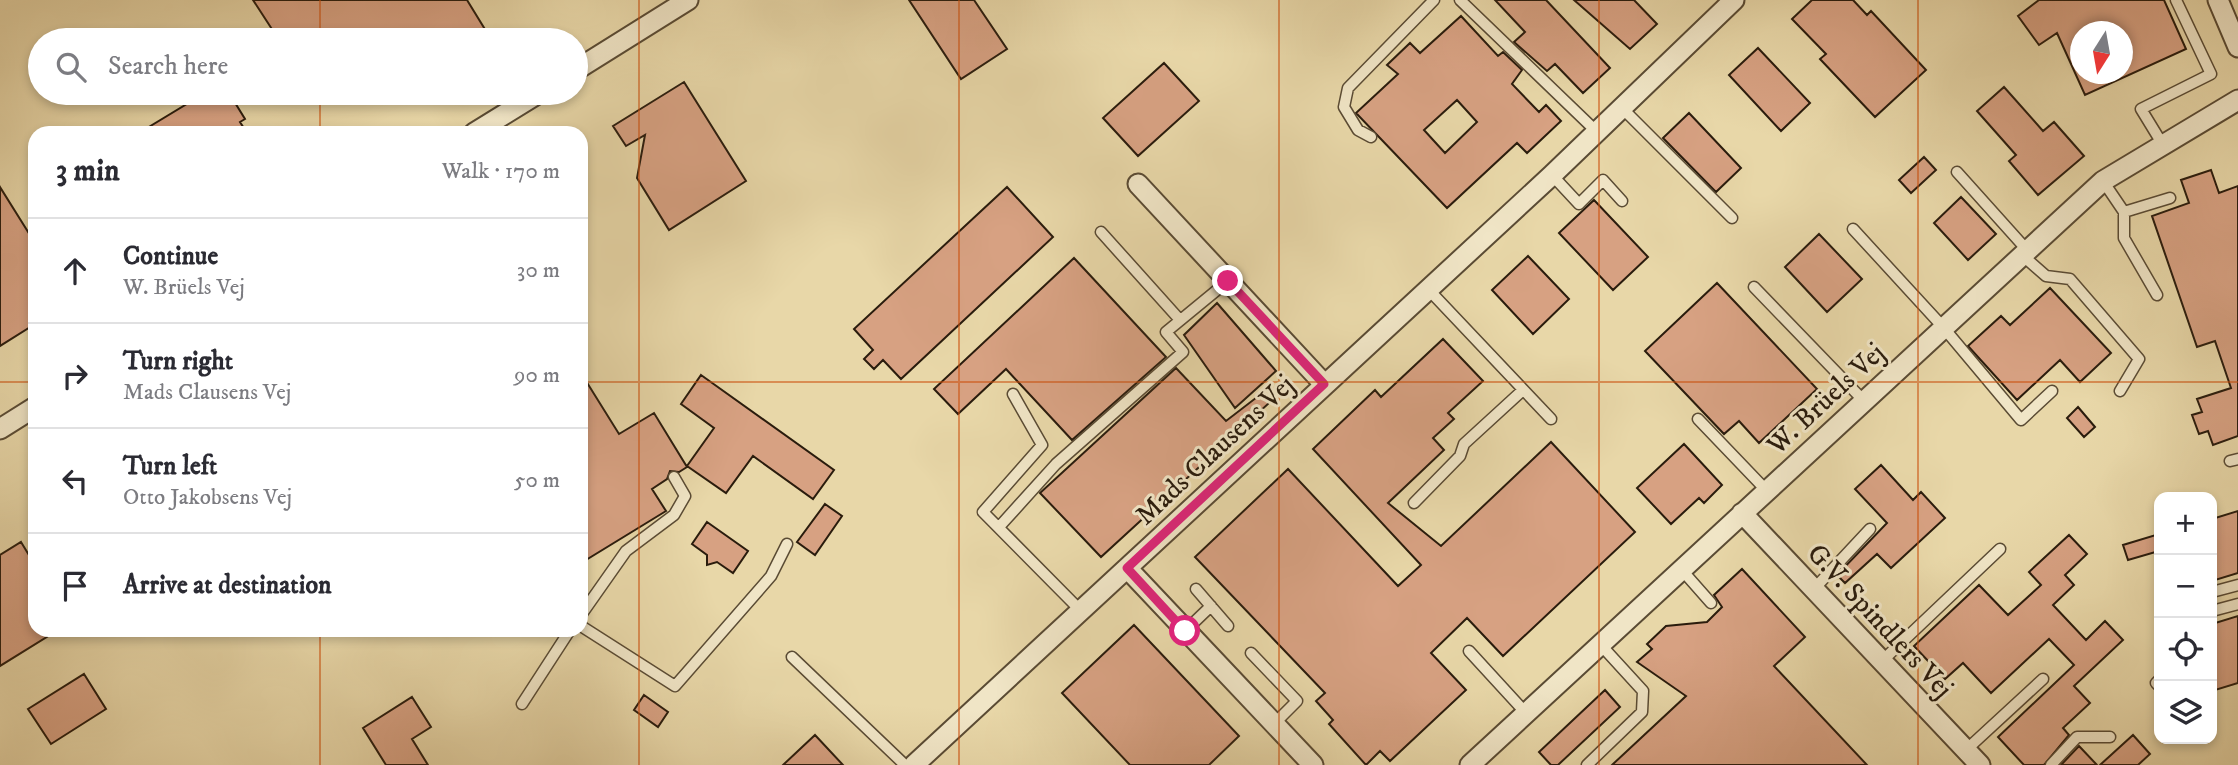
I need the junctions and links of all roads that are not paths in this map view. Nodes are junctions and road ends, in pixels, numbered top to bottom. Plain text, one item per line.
1 (688, 0) edge
2 (1434, 0) edge
3 (1460, 0) edge
4 (1734, 0) edge
5 (2176, 0) edge
6 (2218, 0) edge
7 (2238, 47) edge
8 (588, 62) edge
9 (2238, 100) edge
10 (520, 105) edge
11 (1621, 106) junction
12 (485, 126) edge
13 (1597, 132) junction
14 (1371, 137) dead end
15 (2163, 145) junction
16 (1957, 172) dead end
17 (1552, 175) junction
18 (2103, 181) junction
19 (1138, 184) dead end
20 (2170, 198) dead end
21 (1622, 201) dead end
22 (2124, 212) junction
23 (1732, 218) dead end
24 (1853, 229) dead end
25 (1101, 232) dead end
26 (2025, 253) junction
27 (1228, 281) junction
28 (1754, 287) dead end
29 (1428, 288) junction
30 (2157, 295) dead end
31 (1180, 320) junction
32 (1943, 327) junction
33 (1324, 384) junction
34 (1523, 390) junction
35 (2052, 391) dead end
36 (2120, 391) dead end
37 (1013, 394) dead end
38 (1864, 401) junction
39 (28, 412) edge
40 (1551, 419) dead end
41 (1698, 419) dead end
42 (0, 429) edge
43 (674, 477) dead end
44 (1766, 490) junction
45 (1414, 503) dead end
46 (1742, 513) junction
47 (999, 527) junction
48 (1870, 529) dead end
49 (787, 544) dead end
50 (2000, 549) dead end
51 (1127, 568) junction
52 (1681, 569) junction
53 (2238, 585) edge
54 (1196, 589) dead end
55 (1814, 589) junction
56 (2217, 591) edge
57 (1711, 604) dead end
58 (2238, 604) edge
59 (588, 605) edge
60 (1211, 607) junction
61 (2217, 610) edge
62 (1081, 611) junction
63 (1228, 626) dead end
64 (588, 630) edge
65 (1185, 631) junction
66 (566, 637) edge
67 (1599, 644) junction
68 (1469, 651) dead end
69 (1251, 653) dead end
70 (792, 657) dead end
71 (1882, 661) junction
72 (2043, 680) dead end
73 (522, 705) dead end
74 (1525, 712) junction
75 (1274, 724) junction
76 (2110, 737) dead end
77 (1966, 750) junction
78 (1308, 763) edge
79 (905, 765) edge
80 (914, 765) edge
81 (1470, 765) edge
82 (1587, 765) edge
83 (1980, 765) edge
84 (2051, 765) edge

1 - 8 street
2 - 14 lane
3 - 13 lane
4 - 11 street, Mads Clausens Vej
5 - 15 lane
6 - 7 street
9 - 15 street, W. Brüels Vej
10 - 12 street
11 - 13 street, Mads Clausens Vej
11 - 23 lane
13 - 17 street, Mads Clausens Vej
15 - 18 street, W. Brüels Vej
16 - 26 lane
17 - 21 lane
17 - 29 street, Mads Clausens Vej
18 - 22 lane
18 - 26 street, W. Brüels Vej
19 - 27 street
20 - 22 lane
22 - 30 lane
24 - 32 lane
25 - 31 lane
26 - 32 street, W. Brüels Vej
26 - 36 lane
27 - 31 lane
27 - 33 street
28 - 38 lane
29 - 33 street, Mads Clausens Vej
29 - 34 lane
31 - 47 lane
32 - 35 lane
32 - 38 street, W. Brüels Vej
33 - 51 street, Mads Clausens Vej
34 - 40 lane
34 - 45 lane
37 - 47 lane
38 - 44 street, W. Brüels Vej
39 - 42 street
41 - 44 lane
43 - 59 lane
44 - 46 street, W. Brüels Vej
46 - 52 street, W. Brüels Vej
46 - 55 street, G.V. Spindlers Vej
47 - 62 lane
48 - 55 lane
49 - 64 lane
50 - 71 lane
51 - 62 street, Mads Clausens Vej
51 - 65 street
52 - 57 lane
52 - 67 street, W. Brüels Vej
53 - 56 lane
54 - 60 lane
55 - 71 street, G.V. Spindlers Vej
58 - 61 lane
60 - 63 lane
60 - 65 lane
62 - 80 street, Mads Clausens Vej
65 - 75 street
66 - 73 lane
67 - 74 street, W. Brüels Vej
67 - 82 lane
68 - 74 lane
69 - 75 lane
70 - 79 lane
71 - 77 street, G.V. Spindlers Vej
72 - 77 lane
74 - 81 street, W. Brüels Vej
75 - 78 street
76 - 84 lane
77 - 83 street, G.V. Spindlers Vej

